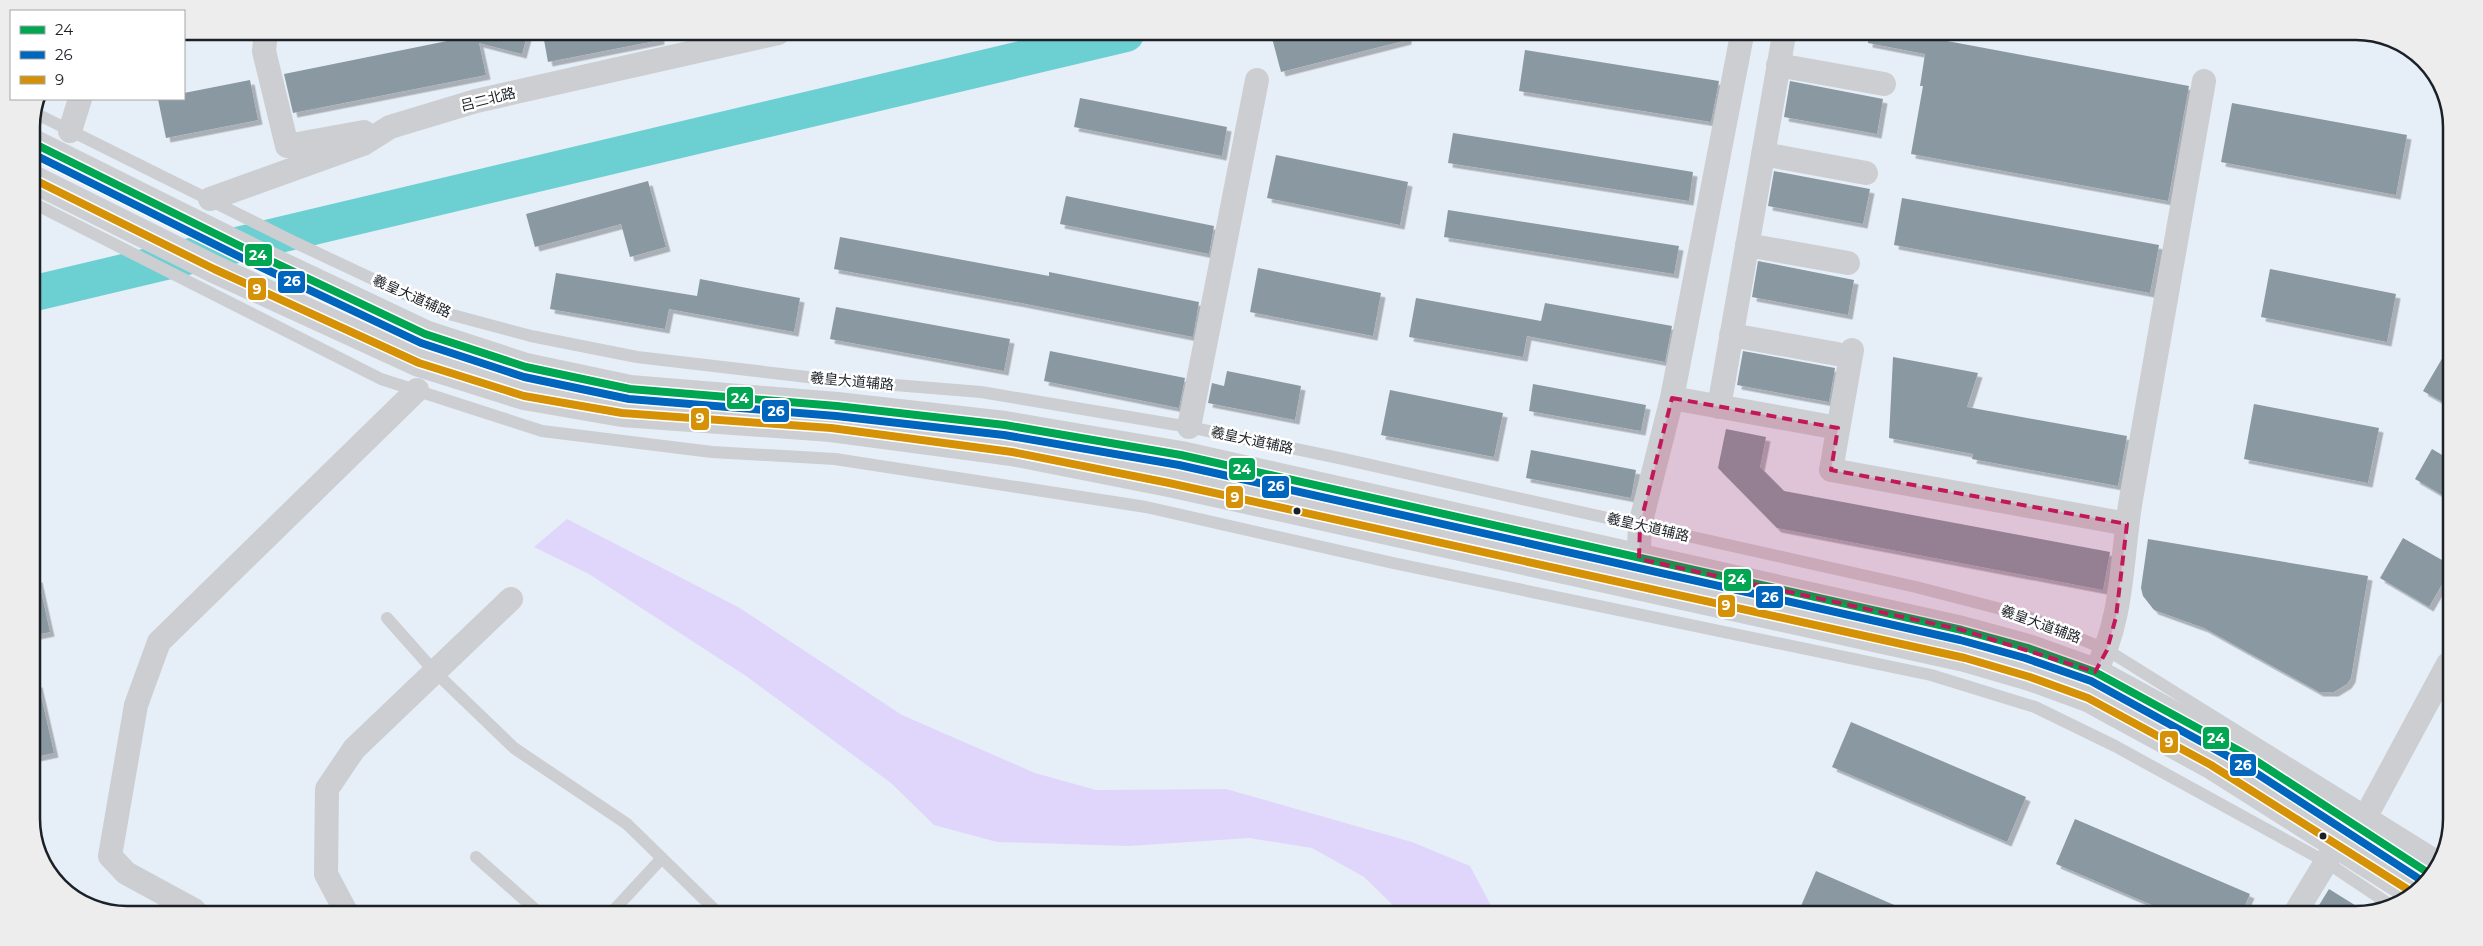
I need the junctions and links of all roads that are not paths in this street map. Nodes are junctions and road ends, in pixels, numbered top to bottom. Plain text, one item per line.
1 (265, 40) edge
2 (743, 40) edge
3 (1741, 40) edge
4 (1783, 40) edge
5 (1778, 65) junction
6 (1257, 80) dead end
7 (2204, 81) dead end
8 (1884, 84) dead end
9 (80, 100) edge
10 (41, 116) edge
11 (390, 127) junction
12 (70, 131) junction
13 (40, 146) edge
14 (1763, 154) junction
15 (1866, 173) dead end
16 (40, 182) edge
17 (217, 202) junction
18 (40, 206) edge
19 (1747, 245) junction
20 (1848, 263) dead end
21 (1731, 336) junction
22 (417, 390) junction
23 (1672, 398) junction
24 (1719, 407) junction
25 (1189, 427) junction
26 (1838, 428) junction
27 (2127, 524) junction
28 (1640, 525) junction
29 (1639, 559) junction
30 (1637, 587) junction
31 (511, 599) dead end
32 (387, 618) dead end
33 (2101, 661) junction
34 (435, 672) junction
35 (2443, 673) edge
36 (2364, 820) junction
37 (2331, 853) junction
38 (2435, 855) edge
39 (476, 857) dead end
40 (662, 858) junction
41 (2426, 871) edge
42 (2406, 890) edge
43 (2385, 901) edge
44 (187, 906) edge
45 (344, 906) edge
46 (531, 906) edge
47 (618, 906) edge
48 (711, 906) edge
49 (2299, 906) edge

1 - 11 street
2 - 11 street, 吕二北路
3 - 23 street
4 - 5 street
5 - 8 street
5 - 14 street
6 - 25 street
7 - 27 street
9 - 12 street
10 - 12 lane, 羲皇大道辅路
11 - 17 street, 吕二北路
12 - 17 lane, 羲皇大道辅路
13 - 29 main road
14 - 15 street
14 - 19 street
16 - 30 main road
17 - 25 lane, 羲皇大道辅路
18 - 22 lane
19 - 20 street
19 - 21 street
21 - 24 street
21 - 26 street
22 - 37 lane
22 - 44 street
23 - 24 street
23 - 28 street
24 - 26 street
25 - 28 lane, 羲皇大道辅路
26 - 27 street
27 - 33 street
28 - 29 street
28 - 33 lane, 羲皇大道辅路
29 - 30 street
29 - 33 main road
30 - 37 main road
31 - 34 street
32 - 34 lane
33 - 36 main road
34 - 40 lane
34 - 45 street
35 - 36 street
36 - 38 lane
36 - 41 main road
37 - 42 main road
37 - 43 lane
37 - 49 street
39 - 46 lane
40 - 47 lane
40 - 48 lane

